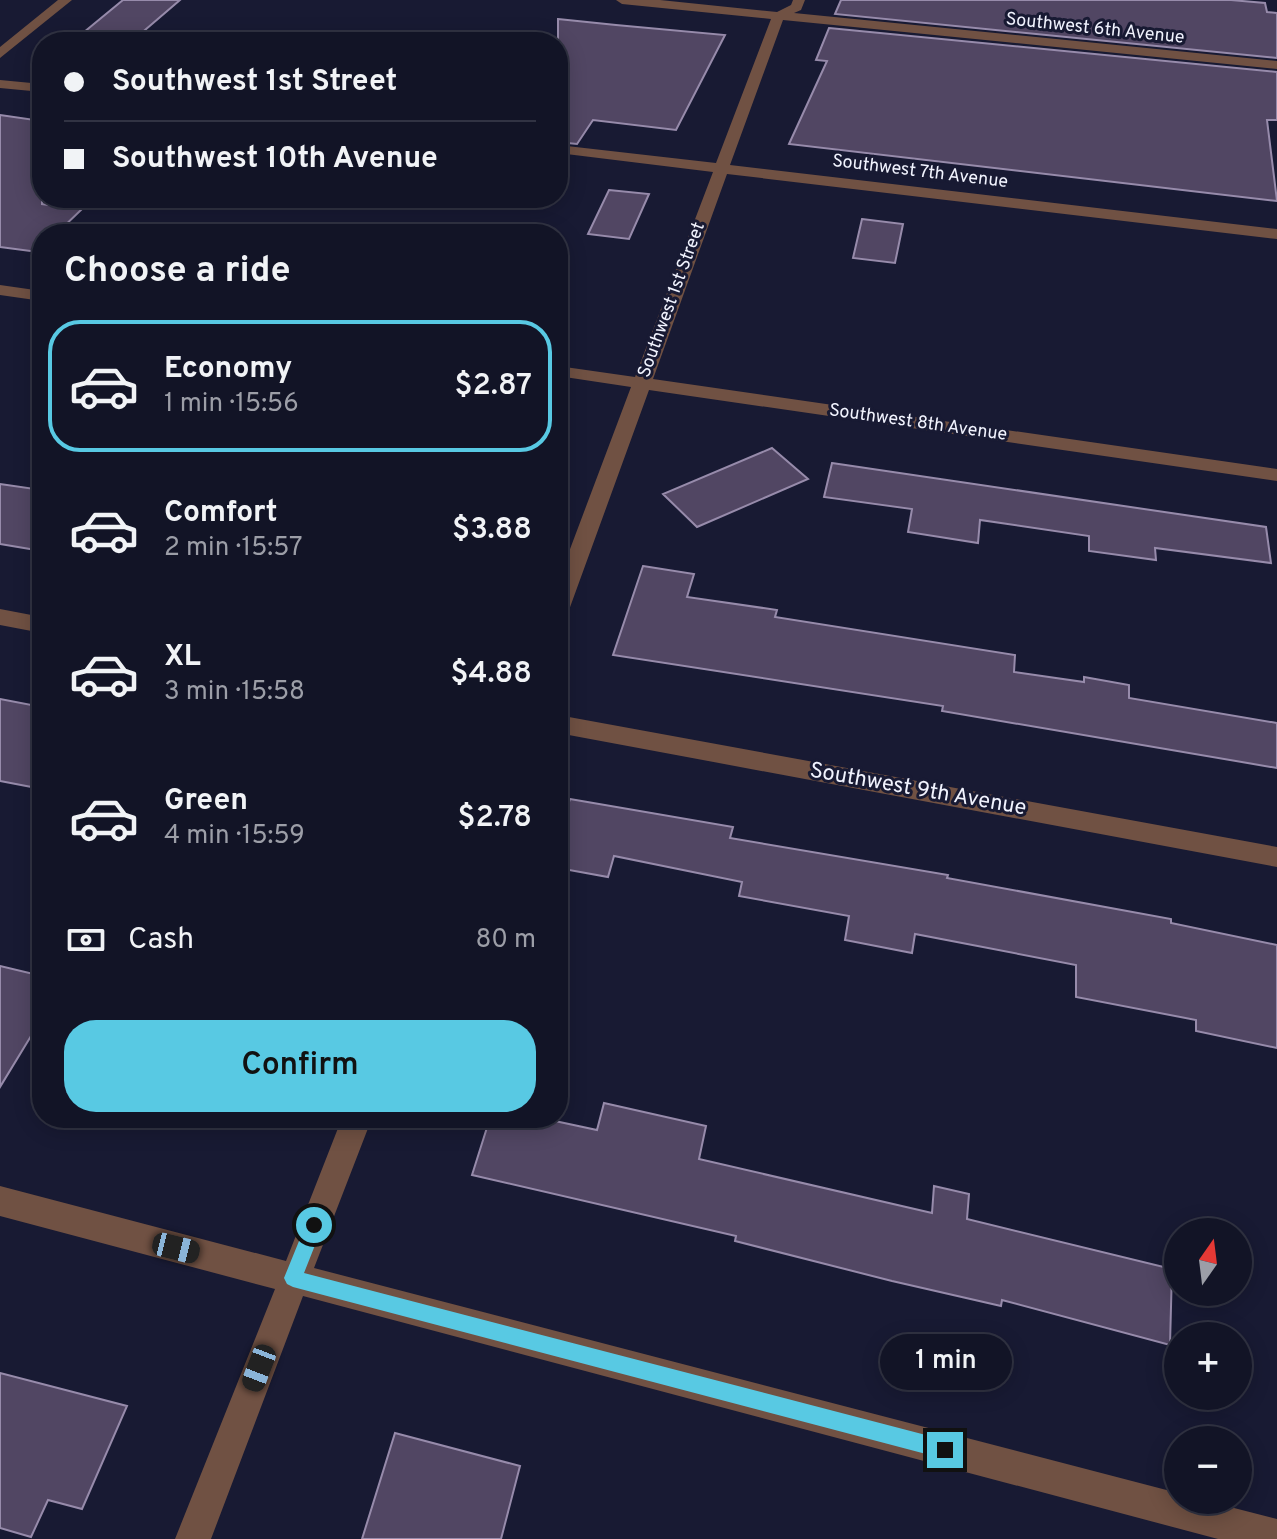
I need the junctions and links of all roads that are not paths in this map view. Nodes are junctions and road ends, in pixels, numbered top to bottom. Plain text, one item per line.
1 (66, 0) edge
2 (622, 0) edge
3 (799, 0) edge
4 (778, 16) junction
5 (0, 54) edge
6 (1277, 65) edge
7 (0, 84) edge
8 (32, 87) edge
9 (568, 150) edge
10 (720, 168) junction
11 (1277, 234) edge
12 (0, 290) edge
13 (32, 295) edge
14 (568, 372) edge
15 (642, 383) junction
16 (1277, 475) edge
17 (568, 583) edge
18 (0, 617) edge
19 (32, 623) edge
20 (568, 726) edge
21 (1277, 857) edge
22 (353, 1128) edge
23 (0, 1201) edge
24 (293, 1278) junction
25 (1277, 1537) edge
26 (193, 1539) edge

1 - 5 street
2 - 4 street, Southwest 6th Avenue
3 - 4 street
4 - 6 street, Southwest 6th Avenue
4 - 10 street, Southwest 1st Street
7 - 8 street
9 - 10 street, Southwest 7th Avenue
10 - 11 street, Southwest 7th Avenue
10 - 15 street, Southwest 1st Street
12 - 13 street
14 - 15 street, Southwest 8th Avenue
15 - 16 street, Southwest 8th Avenue
15 - 17 street, Southwest 1st Street
18 - 19 street
20 - 21 street, Southwest 9th Avenue
22 - 24 street
23 - 24 street
24 - 25 street
24 - 26 street

